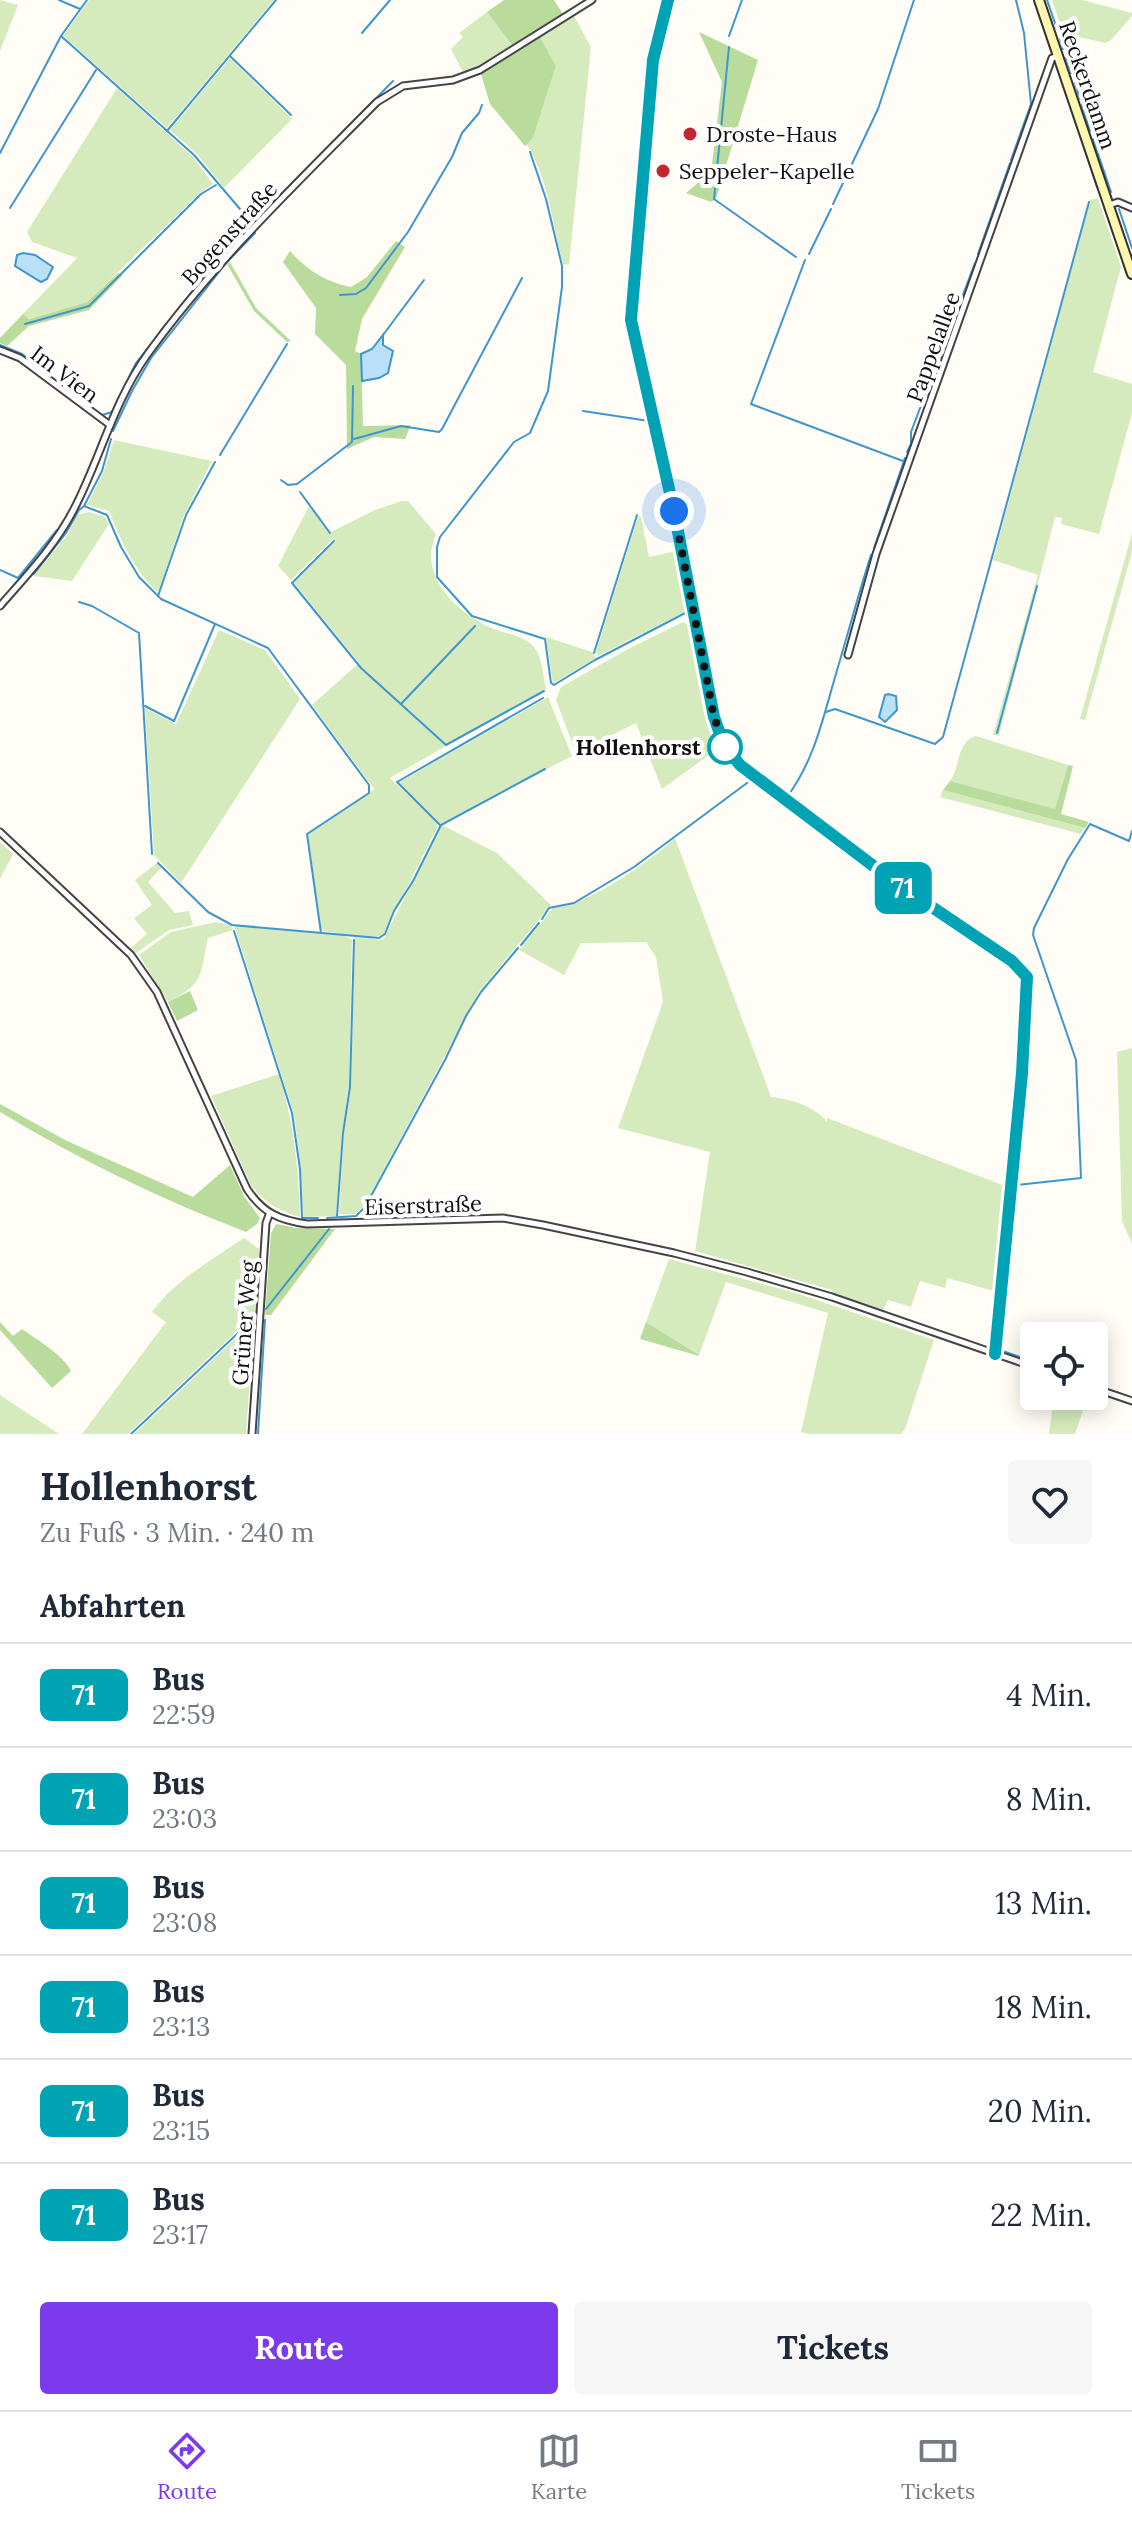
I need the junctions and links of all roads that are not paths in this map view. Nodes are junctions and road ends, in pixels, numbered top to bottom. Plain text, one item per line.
1 (592, 0) edge
2 (668, 0) edge
3 (1039, 0) edge
4 (1059, 56) junction
5 (1109, 205) junction
6 (1132, 208) edge
7 (1132, 274) edge
8 (0, 350) edge
9 (110, 425) junction
10 (0, 606) edge
11 (848, 655) dead end
12 (0, 832) edge
13 (269, 1215) junction
14 (995, 1354) junction
15 (1020, 1362) edge
16 (1108, 1393) edge
17 (1132, 1401) edge
18 (252, 1434) edge

1 - 9 street, Bogenstraße
2 - 14 street
3 - 4 street, Reckerdamm
4 - 5 street, Reckerdamm
4 - 11 street, Pappelallee
5 - 6 street
5 - 7 street, Reckerdamm
8 - 9 street, Im Vien
9 - 10 street, Bogenstraße
12 - 13 street
13 - 14 street, Eiserstraße
13 - 18 street, Grüner Weg
14 - 15 street, Eiserstraße
16 - 17 street

